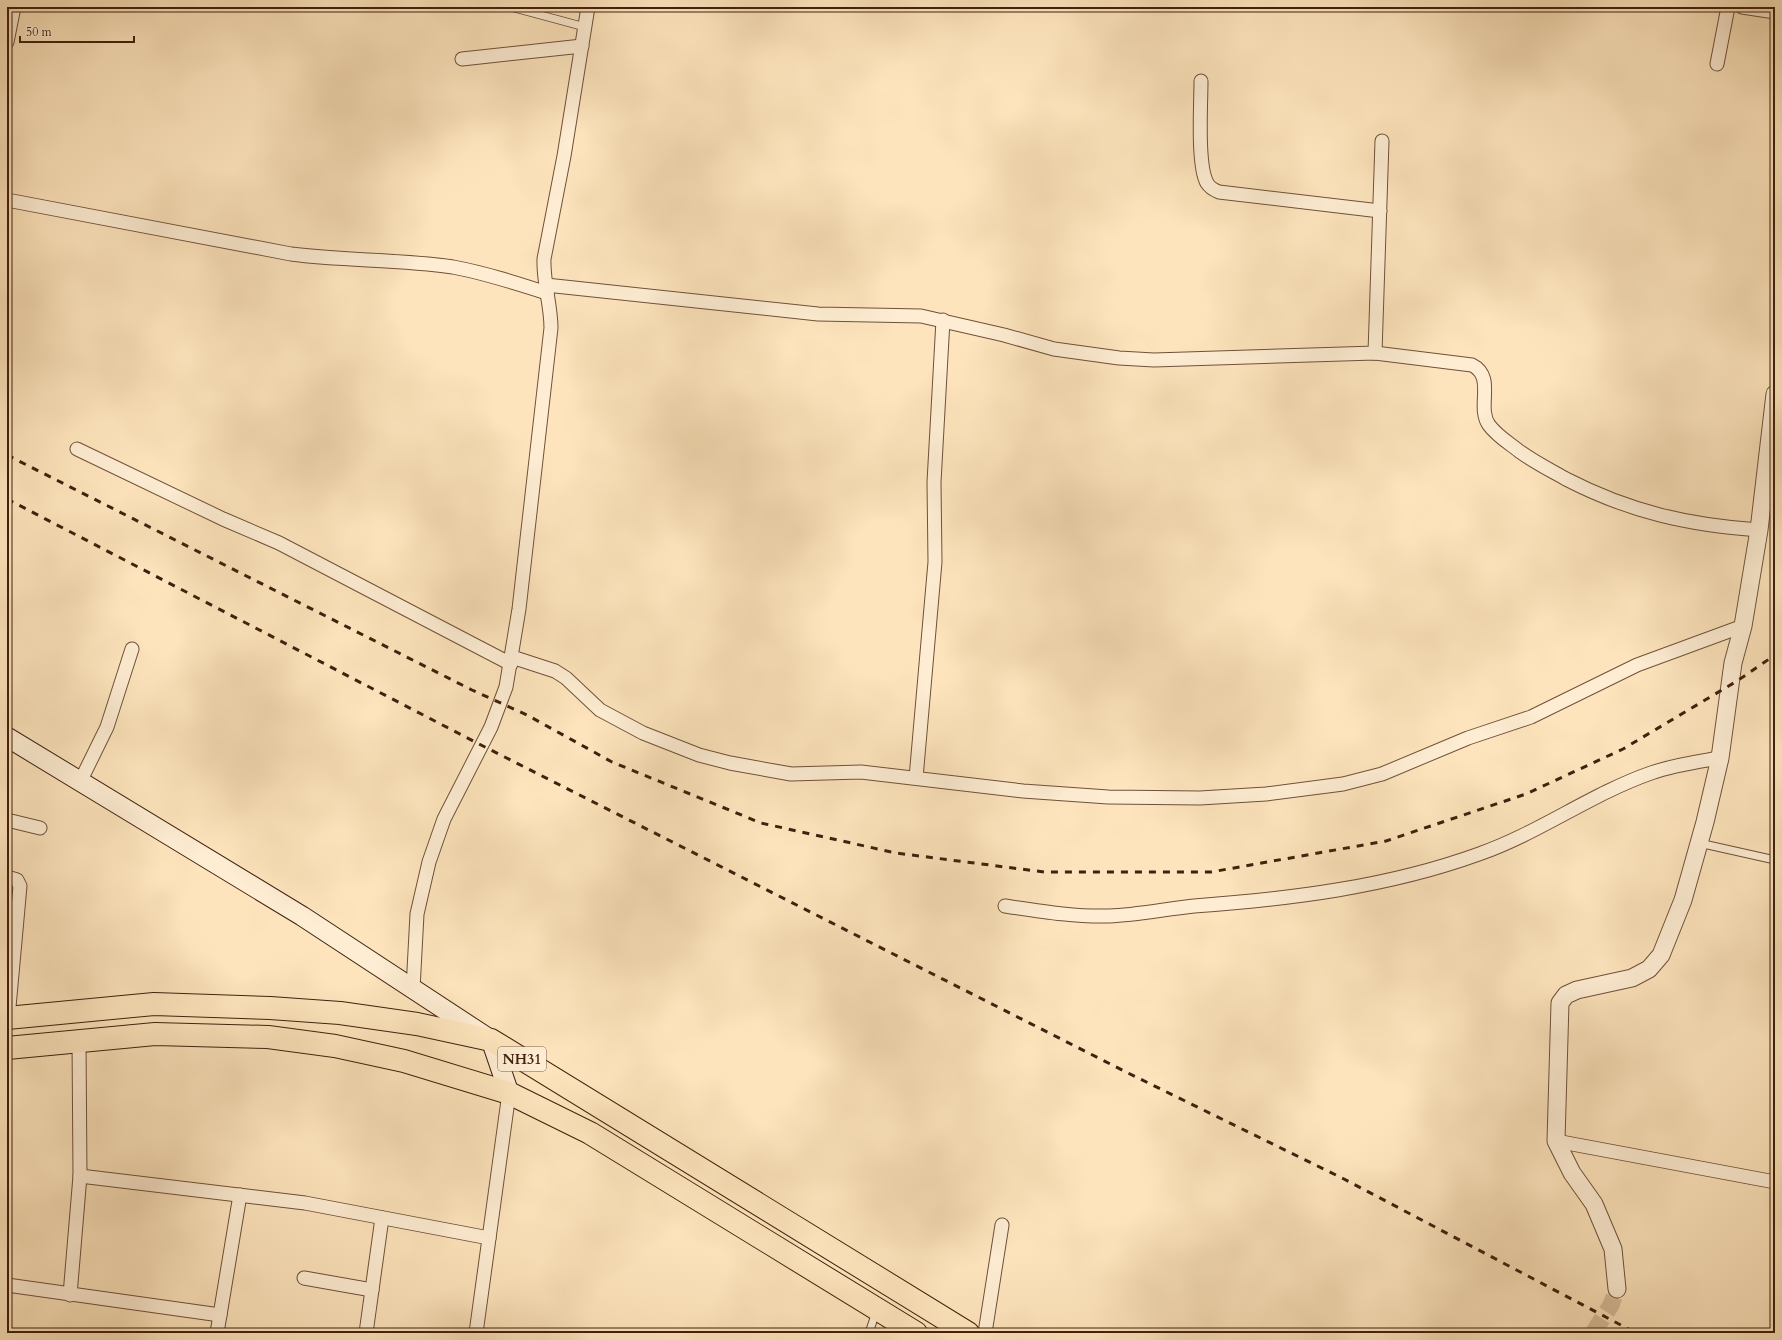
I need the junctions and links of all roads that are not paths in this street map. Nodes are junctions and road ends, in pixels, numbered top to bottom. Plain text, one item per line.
1 (14, 7) edge
2 (511, 7) edge
3 (588, 7) edge
4 (1728, 7) edge
5 (1742, 7) edge
6 (1775, 12) edge
7 (585, 27) junction
8 (7, 42) edge
9 (582, 46) junction
10 (462, 59) dead end
11 (1717, 64) dead end
12 (1201, 81) dead end
13 (1382, 142) dead end
14 (7, 200) edge
15 (1380, 211) junction
16 (547, 289) junction
17 (943, 320) junction
18 (1375, 353) junction
19 (1775, 394) edge
20 (77, 449) dead end
21 (1759, 530) junction
22 (1743, 626) junction
23 (132, 649) dead end
24 (511, 661) junction
25 (7, 737) edge
26 (1720, 758) junction
27 (916, 778) junction
28 (80, 782) junction
29 (7, 820) edge
30 (40, 828) dead end
31 (1699, 844) junction
32 (1775, 860) edge
33 (7, 877) edge
34 (1005, 906) dead end
35 (413, 989) junction
36 (7, 1018) edge
37 (79, 1040) junction
38 (491, 1040) junction
39 (7, 1048) edge
40 (509, 1093) junction
41 (1556, 1141) junction
42 (80, 1176) junction
43 (1775, 1182) edge
44 (240, 1195) junction
45 (382, 1218) junction
46 (1002, 1225) dead end
47 (489, 1238) junction
48 (304, 1278) dead end
49 (7, 1286) edge
50 (1617, 1289) tunnel mouth
51 (372, 1290) junction
52 (70, 1294) junction
53 (877, 1309) junction
54 (220, 1316) junction
55 (217, 1333) edge
56 (366, 1333) edge
57 (476, 1333) edge
58 (869, 1333) edge
59 (916, 1333) edge
60 (968, 1333) edge
61 (985, 1333) edge

1 - 8 street
2 - 7 lane
3 - 7 street
4 - 11 street
5 - 6 street
7 - 9 street
9 - 10 street
9 - 16 street
12 - 15 street
13 - 15 street
14 - 16 street
15 - 18 street
16 - 17 street
16 - 24 street
17 - 18 street
17 - 27 street
18 - 21 street
19 - 21 street
20 - 24 street
21 - 22 street
22 - 26 street
22 - 27 street
23 - 28 street
24 - 27 street
24 - 35 street
25 - 28 main road
26 - 31 street
26 - 34 street
28 - 35 main road
29 - 30 street
31 - 32 lane
31 - 41 street
33 - 36 street
35 - 38 main road
36 - 38 highway, NH31
37 - 39 highway, NH31
37 - 40 highway, NH31
37 - 42 street
38 - 40 main road
38 - 60 highway, NH31
40 - 47 street
40 - 53 highway, NH31
41 - 43 street
41 - 50 street
42 - 44 street
42 - 52 street
44 - 45 street
44 - 54 street
45 - 47 street
45 - 51 street
46 - 61 street
47 - 57 street
48 - 51 street
49 - 52 street
51 - 56 street
52 - 54 street
53 - 58 lane
53 - 59 highway, NH31
54 - 55 street

